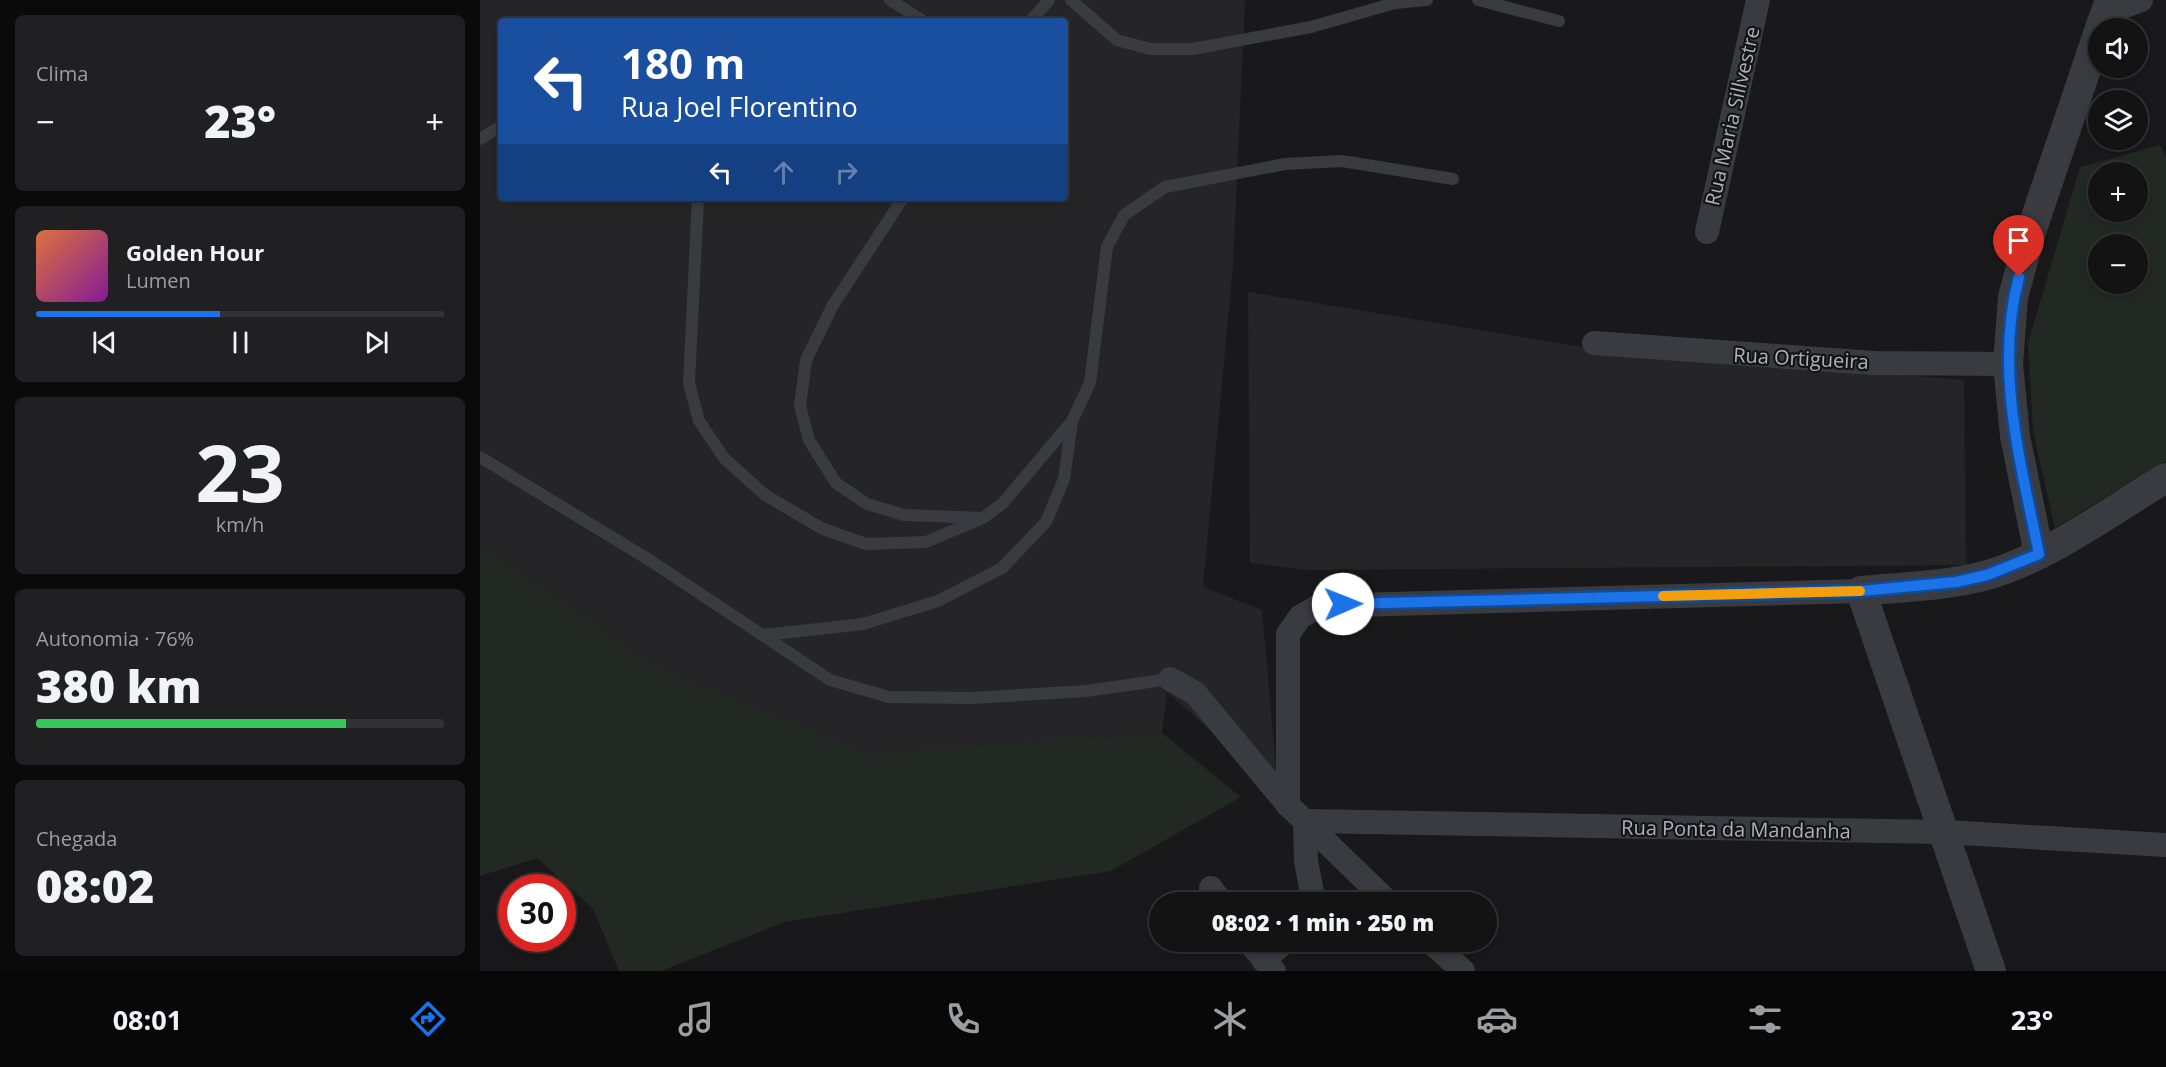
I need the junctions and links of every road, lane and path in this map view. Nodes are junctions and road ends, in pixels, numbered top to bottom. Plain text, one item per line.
1 (890, 0) edge
2 (1049, 0) edge
3 (1071, 0) edge
4 (1427, 0) edge
5 (1478, 0) edge
6 (1758, 0) edge
7 (2141, 0) edge
8 (918, 18) edge
9 (1034, 18) edge
10 (2106, 18) edge
11 (1558, 21) dead end
12 (2088, 66) edge
13 (498, 128) edge
14 (480, 139) edge
15 (1453, 179) dead end
16 (698, 201) edge
17 (901, 201) edge
18 (1707, 232) dead end
19 (1594, 343) dead end
20 (2008, 364) junction
21 (1072, 420) junction
22 (480, 457) edge
23 (2166, 478) edge
24 (983, 518) junction
25 (2039, 554) junction
26 (1861, 591) junction
27 (764, 634) junction
28 (1170, 679) joint
29 (1297, 813) junction
30 (1945, 832) junction
31 (2166, 844) edge
32 (1312, 892) edge
33 (1377, 892) edge
34 (1442, 952) edge
35 (1463, 971) edge
36 (1991, 971) edge

1 - 8 lane
2 - 9 lane
3 - 4 lane
5 - 11 lane
6 - 18 street, Rua Maria Sillvestre
7 - 10 street
12 - 20 street
13 - 14 lane
15 - 21 lane
16 - 24 lane
17 - 24 lane
19 - 20 street, Rua Ortigueira
20 - 25 street
21 - 24 lane
21 - 27 lane
22 - 27 lane
23 - 25 street
25 - 26 street
26 - 29 street
26 - 30 street
27 - 28 lane
28 - 29 street
29 - 30 street, Rua Ponta da Mandanha
29 - 32 street
29 - 33 street
30 - 31 street, Rua Ponta da Mandanha
30 - 36 street
34 - 35 street

